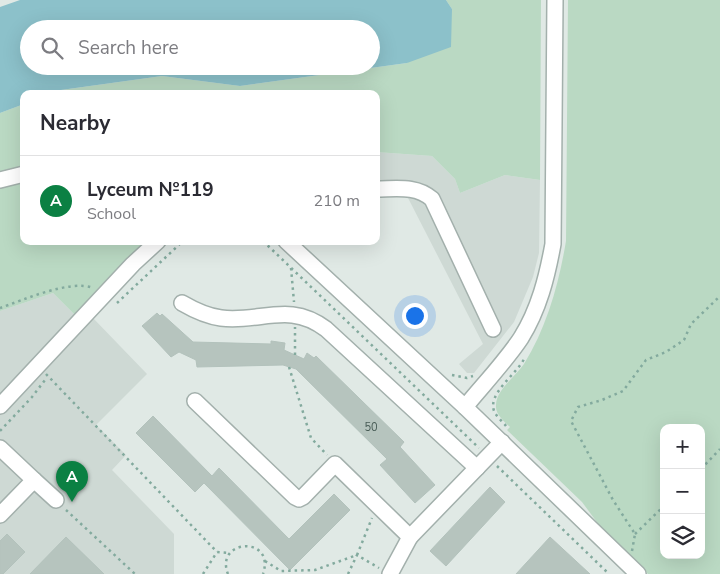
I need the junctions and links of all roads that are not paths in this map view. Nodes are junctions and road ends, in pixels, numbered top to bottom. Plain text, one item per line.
1 (555, 0) edge
2 (20, 175) edge
3 (0, 180) edge
4 (380, 189) edge
5 (154, 245) edge
6 (290, 245) edge
7 (182, 303) dead end
8 (493, 329) dead end
9 (195, 401) dead end
10 (0, 406) edge
11 (465, 407) junction
12 (502, 442) junction
13 (0, 448) edge
14 (477, 468) junction
15 (34, 480) junction
16 (56, 500) road end
17 (0, 515) edge
18 (410, 537) junction
19 (629, 571) edge
20 (386, 572) edge

1 - 11 street
2 - 3 street
4 - 8 street
5 - 10 street
6 - 11 street
7 - 14 street
9 - 18 street
11 - 12 street
12 - 14 street
12 - 19 street
13 - 15 street
14 - 18 street
15 - 16 street
15 - 17 street
18 - 20 street

